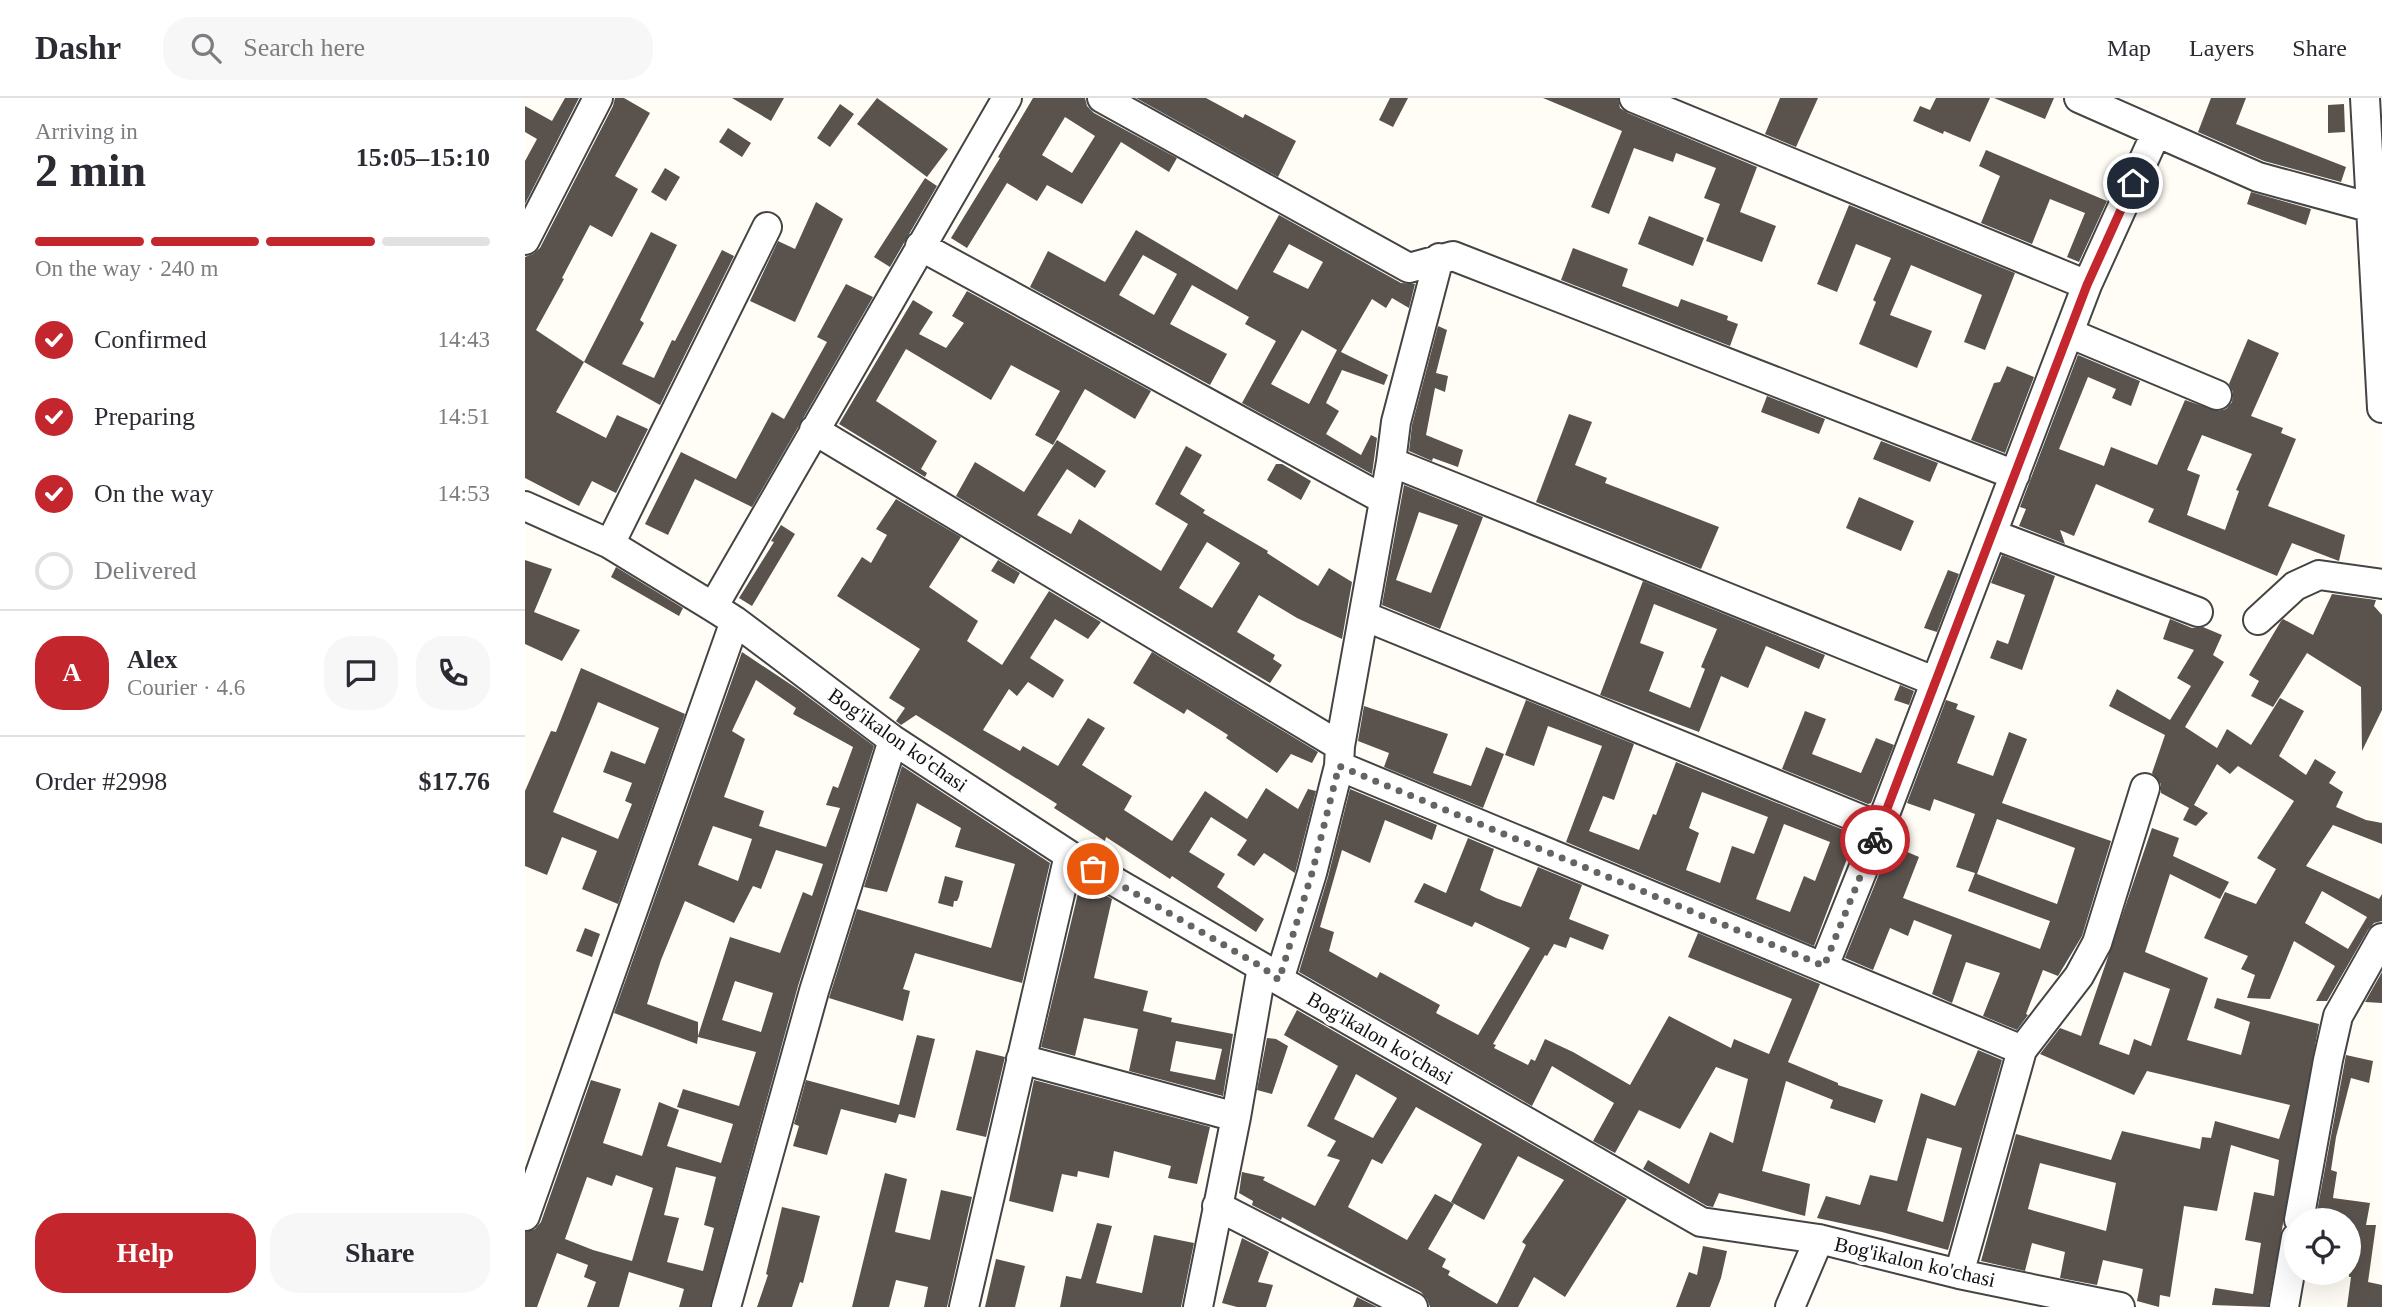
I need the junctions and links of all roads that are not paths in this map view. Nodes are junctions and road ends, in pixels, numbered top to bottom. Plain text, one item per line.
1 (598, 98) edge
2 (1007, 98) edge
3 (1102, 98) edge
4 (1634, 98) edge
5 (2079, 98) edge
6 (2365, 98) edge
7 (2156, 133) junction
8 (2372, 208) junction
9 (767, 228) dead end
10 (525, 240) edge
11 (920, 246) junction
12 (1439, 258) junction
13 (2087, 285) junction
14 (2069, 333) junction
15 (2217, 395) dead end
16 (2382, 408) edge
17 (814, 430) junction
18 (1391, 462) junction
19 (2015, 475) junction
20 (1383, 499) junction
21 (525, 506) edge
22 (1992, 534) junction
23 (610, 544) junction
24 (2382, 584) edge
25 (2198, 612) dead end
26 (724, 614) junction
27 (1364, 616) junction
28 (2258, 620) dead end
29 (1934, 681) junction
30 (893, 740) junction
31 (1340, 756) junction
32 (2145, 788) dead end
33 (1880, 827) junction
34 (1069, 855) junction
35 (2382, 937) edge
36 (1824, 966) junction
37 (1270, 973) junction
38 (2022, 1050) junction
39 (1021, 1059) junction
40 (1236, 1117) junction
41 (536, 1147) edge
42 (1217, 1206) junction
43 (2301, 1208) edge
44 (525, 1216) edge
45 (1819, 1239) junction
46 (1959, 1273) junction
47 (2288, 1285) edge
48 (726, 1307) edge
49 (964, 1307) edge
50 (1198, 1307) edge
51 (1413, 1307) edge
52 (1790, 1307) edge
53 (2120, 1307) edge
54 (2284, 1307) edge

1 - 10 street
2 - 11 street
3 - 12 street
4 - 13 street
5 - 7 street
6 - 8 street
7 - 8 street
7 - 13 street
8 - 16 street
9 - 23 street
11 - 17 street
11 - 20 street
12 - 18 street
12 - 19 street
13 - 14 street
14 - 15 street
14 - 19 street
17 - 26 street
17 - 31 street
18 - 20 street
18 - 29 street
19 - 22 street
20 - 27 street
21 - 23 street, Bog'ikalon ko'chasi
22 - 25 street
22 - 29 street
23 - 26 street, Bog'ikalon ko'chasi
24 - 28 street
26 - 30 street, Bog'ikalon ko'chasi
26 - 41 street
27 - 31 street
27 - 33 street
29 - 33 street
30 - 34 street, Bog'ikalon ko'chasi
30 - 48 street
31 - 36 street
31 - 37 street
32 - 38 street
33 - 36 street
34 - 37 street, Bog'ikalon ko'chasi
34 - 39 street
35 - 43 street
36 - 38 street
37 - 40 street
37 - 45 street, Bog'ikalon ko'chasi
38 - 46 street
39 - 40 street
39 - 49 street
40 - 42 street
41 - 44 street
42 - 50 street
42 - 51 street
45 - 46 street, Bog'ikalon ko'chasi
45 - 52 street
46 - 53 street, Bog'ikalon ko'chasi
47 - 54 street

